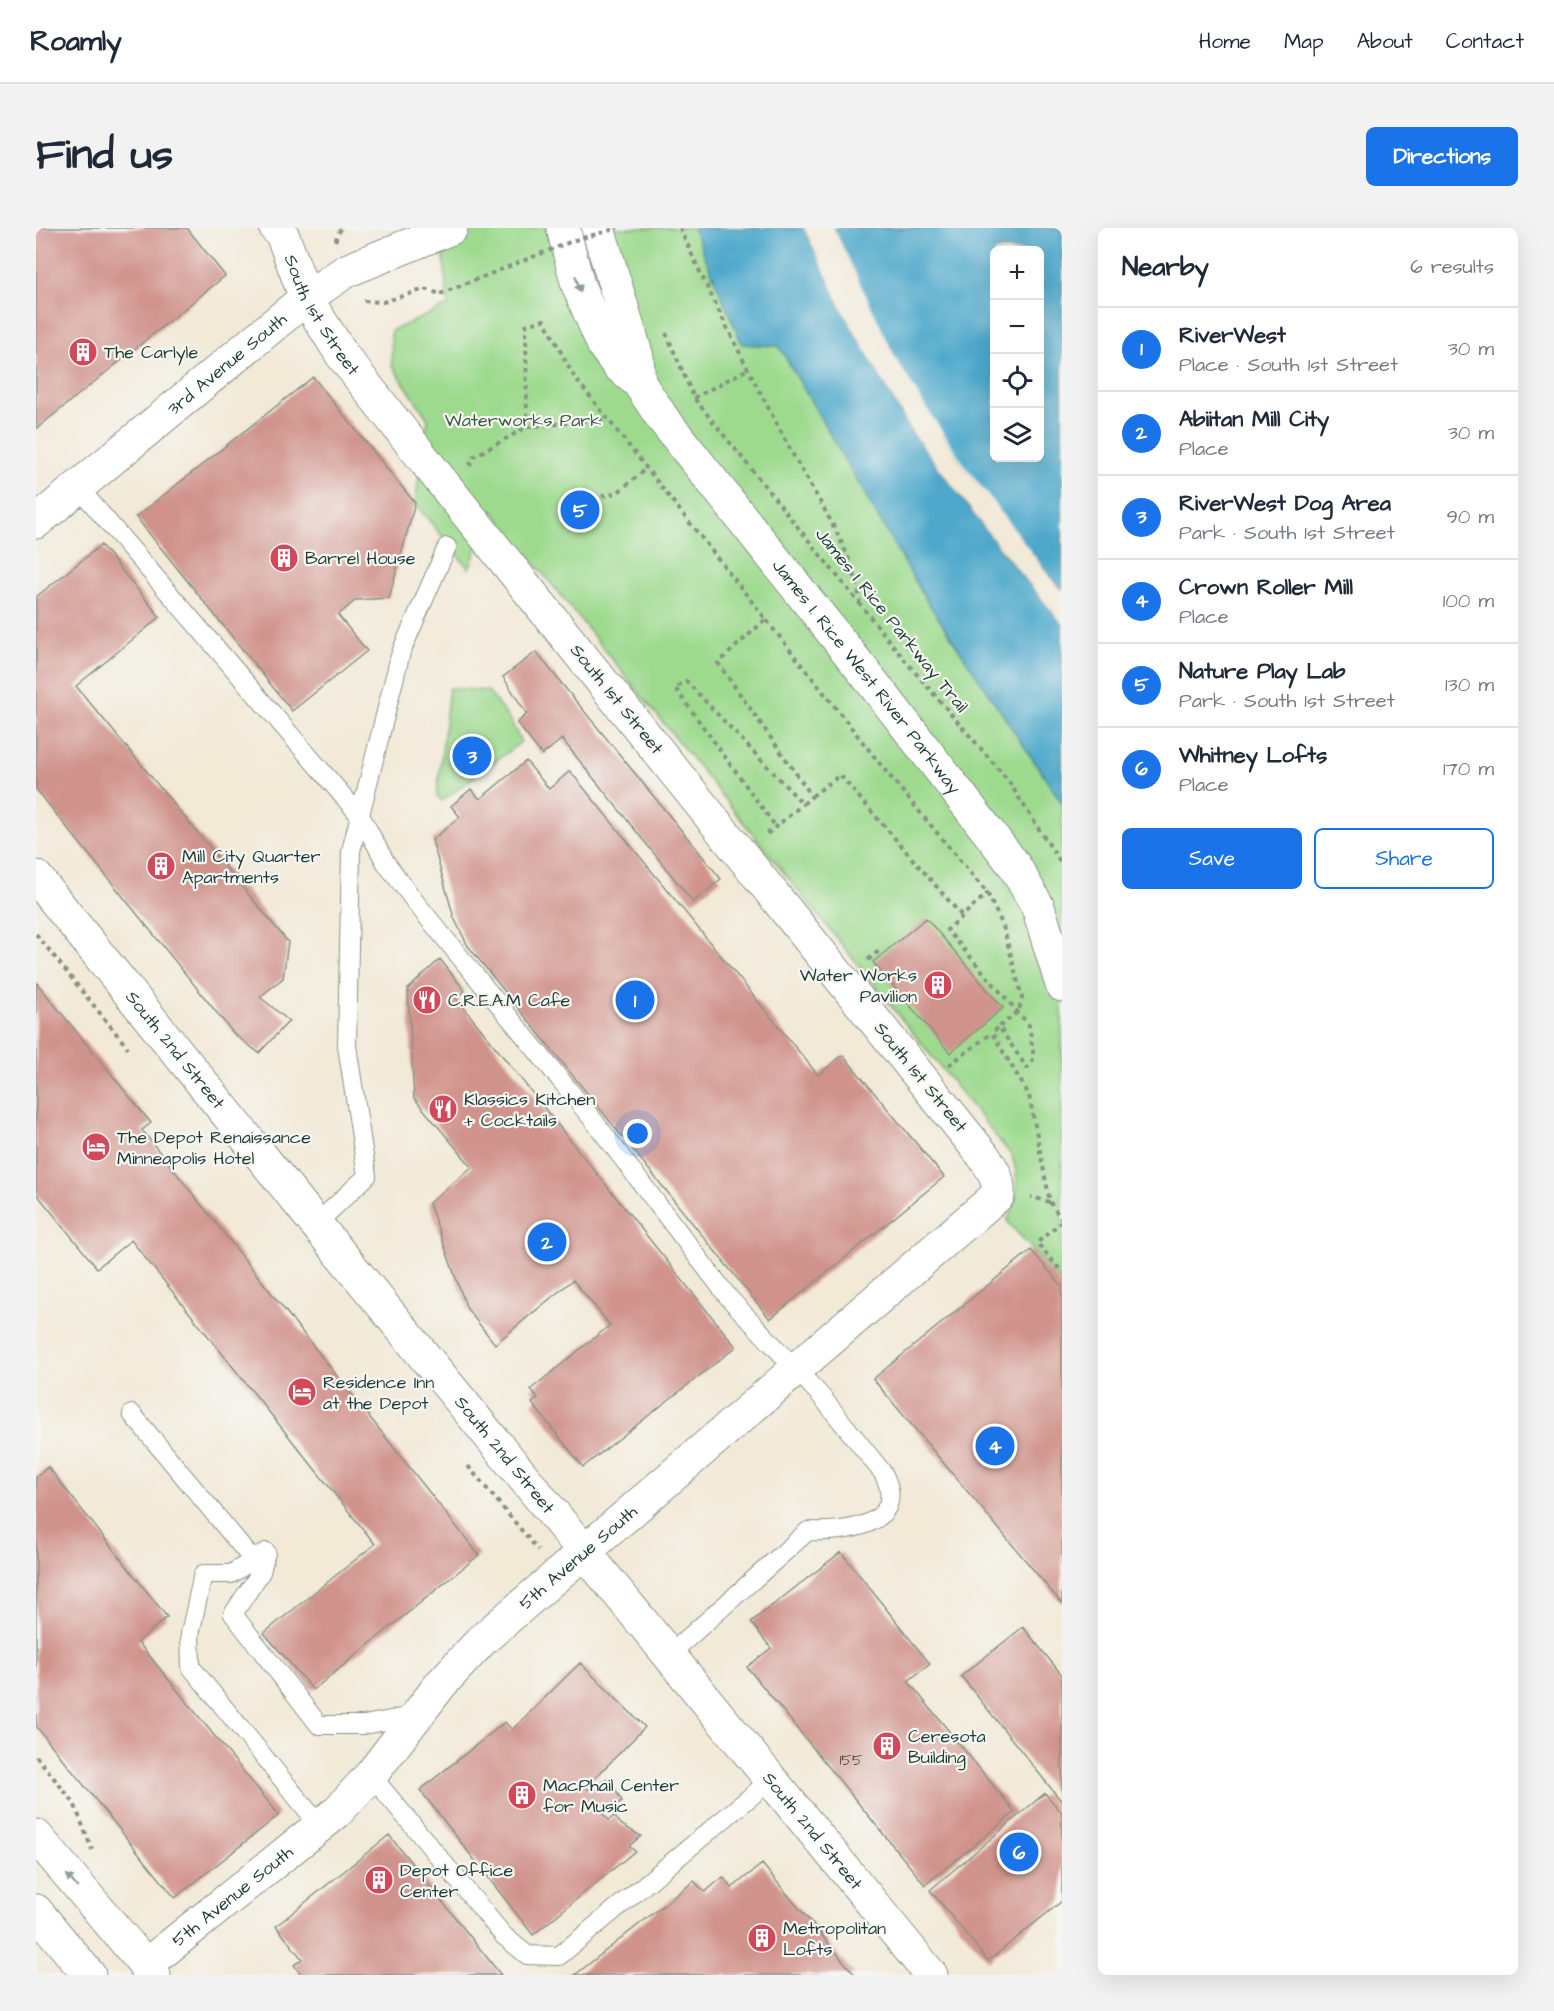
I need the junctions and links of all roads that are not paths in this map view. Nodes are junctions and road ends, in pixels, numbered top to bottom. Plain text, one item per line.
1 (276, 228) edge
2 (563, 228) edge
3 (598, 228) edge
4 (443, 231) edge
5 (306, 298) junction
6 (639, 383) junction
7 (78, 487) junction
8 (36, 522) edge
9 (447, 547) dead end
10 (361, 817) junction
11 (36, 877) edge
12 (1062, 985) edge
13 (982, 1154) joint
14 (316, 1224) junction
15 (796, 1370) junction
16 (132, 1414) dead end
17 (584, 1552) junction
18 (254, 1560) junction
19 (670, 1654) junction
20 (417, 1715) junction
21 (371, 1775) junction
22 (772, 1779) junction
23 (320, 1826) junction
24 (36, 1836) edge
25 (36, 1911) edge
26 (150, 1971) edge
27 (89, 1975) edge
28 (931, 1975) edge

1 - 5 street, South 1st Street
2 -> 6 street, James I. Rice West River Parkway
3 - 6 street, James I. Rice West River Parkway
4 - 5 street, 3rd Avenue South
5 - 7 street, 3rd Avenue South
5 - 13 street, South 1st Street, bridge
6 - 12 street, James I. Rice West River Parkway
7 - 8 street, 3rd Avenue South
7 - 10 lane
9 - 10 lane
10 - 14 lane
10 - 15 lane
11 - 14 street, South 2nd Street
13 - 15 street, 5th Avenue South
14 - 17 street, South 2nd Street
15 - 17 street, 5th Avenue South
15 - 19 lane
16 - 18 lane
17 - 19 street, South 2nd Street
17 - 20 street, 5th Avenue South
18 - 20 lane
18 - 23 lane
19 - 22 street, South 2nd Street
20 - 21 street, 5th Avenue South
21 - 22 lane
21 - 23 street, 5th Avenue South
22 - 28 street, South 2nd Street
23 - 26 street, 5th Avenue South
26 -> 24 street
25 - 27 street

